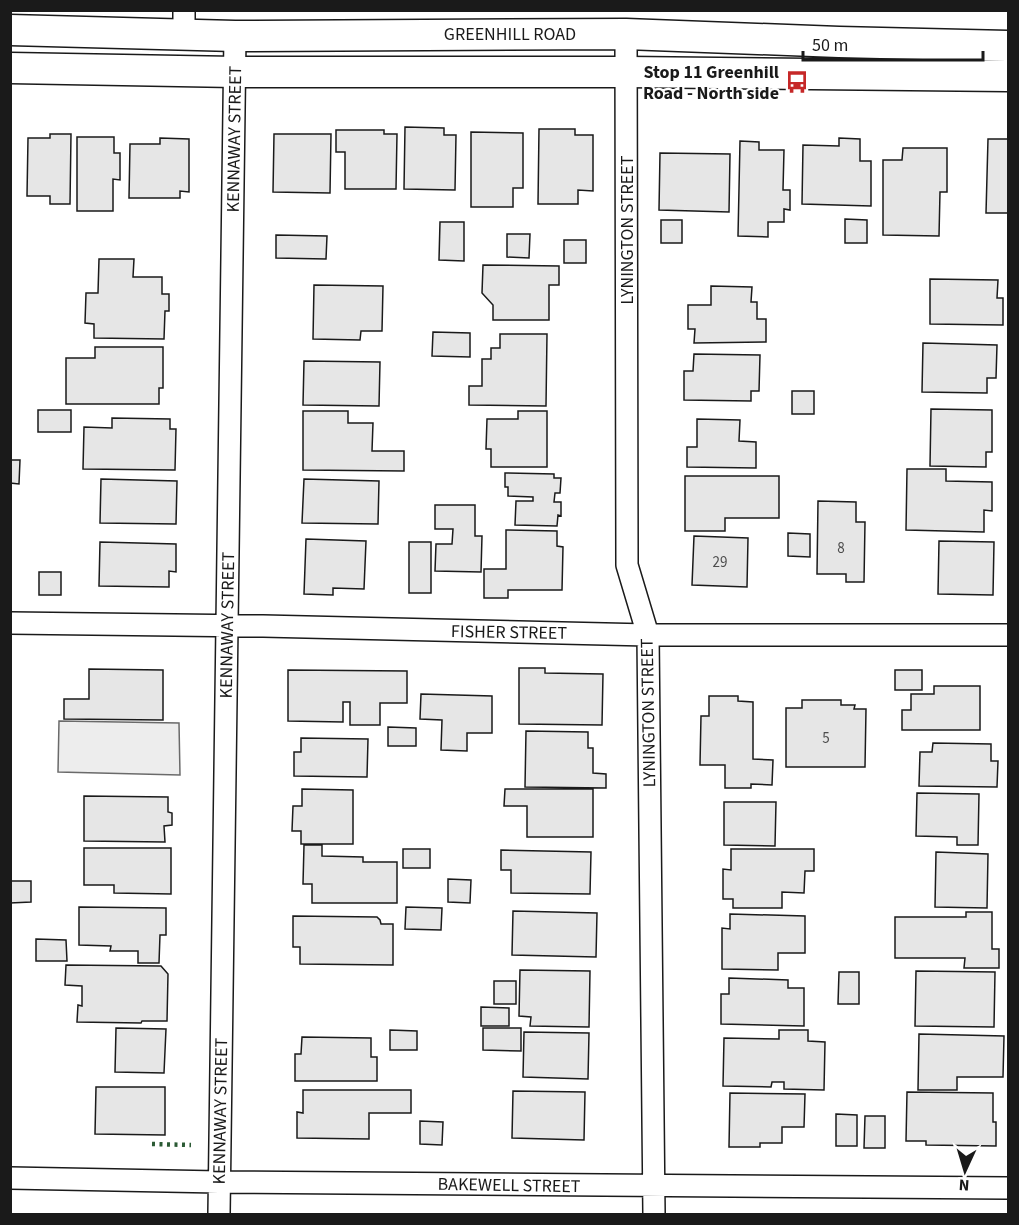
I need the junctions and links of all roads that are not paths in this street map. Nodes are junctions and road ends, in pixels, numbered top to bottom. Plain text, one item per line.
1 (184, 22) edge
2 (10, 30) edge
3 (626, 34) junction
4 (235, 36) junction
5 (1008, 46) edge
6 (10, 68) edge
7 (235, 72) junction
8 (627, 72) junction
9 (1008, 76) edge
10 (10, 623) edge
11 (227, 626) junction
12 (648, 635) junction
13 (1008, 635) edge
14 (10, 1178) edge
15 (219, 1182) junction
16 (655, 1186) junction
17 (1008, 1188) edge
18 (219, 1215) edge
19 (654, 1215) edge

1 - 2 main road, GREENHILL ROAD
1 - 4 main road, GREENHILL ROAD
3 - 4 main road, GREENHILL ROAD
3 - 5 main road, GREENHILL ROAD
3 - 8 street, LYNINGTON STREET
4 - 7 street, KENNAWAY STREET
6 - 7 main road
7 - 8 main road
7 - 11 street, KENNAWAY STREET
8 - 9 main road
8 - 12 street, LYNINGTON STREET
10 - 11 street, FISHER STREET
11 - 12 street, FISHER STREET
11 - 15 street, KENNAWAY STREET
12 - 13 street, FISHER STREET
12 - 16 street, LYNINGTON STREET
14 - 15 street, BAKEWELL STREET
15 - 16 street, BAKEWELL STREET
15 - 18 street, KENNAWAY STREET
16 - 17 street, BAKEWELL STREET
16 - 19 street, LYNINGTON STREET

